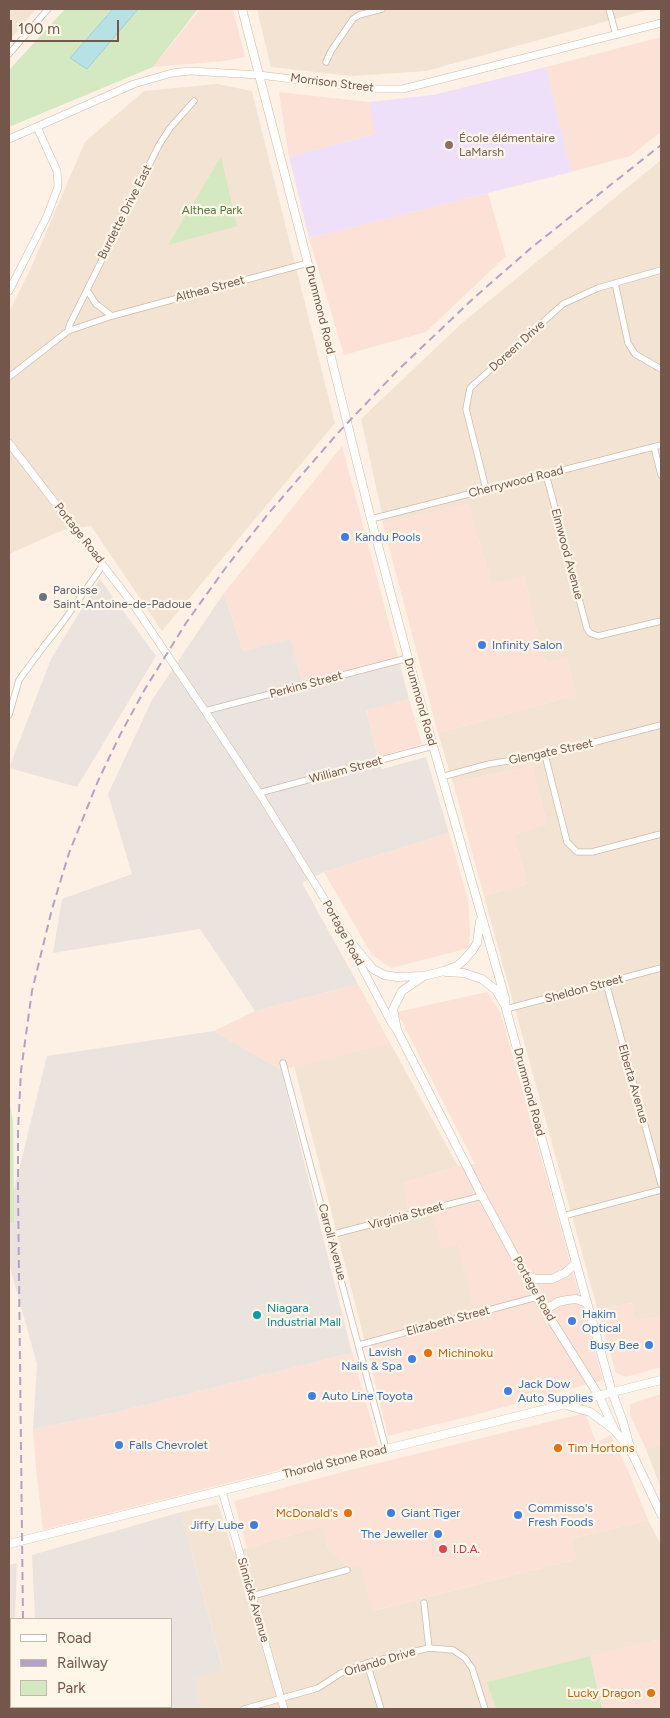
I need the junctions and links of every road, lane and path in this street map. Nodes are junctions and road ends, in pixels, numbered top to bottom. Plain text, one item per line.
1 (242, 9) edge
2 (382, 9) edge
3 (610, 9) edge
4 (44, 10) edge
5 (661, 23) edge
6 (616, 35) junction
7 (9, 54) edge
8 (326, 62) dead end
9 (259, 75) junction
10 (194, 100) dead end
11 (37, 127) junction
12 (9, 139) edge
13 (308, 263) junction
14 (661, 270) edge
15 (615, 283) junction
16 (87, 290) junction
17 (9, 291) edge
18 (112, 316) junction
19 (68, 331) junction
20 (661, 369) edge
21 (9, 378) edge
22 (9, 443) edge
23 (661, 445) edge
24 (654, 446) junction
25 (546, 474) junction
26 (661, 475) edge
27 (486, 489) junction
28 (371, 519) junction
29 (103, 564) junction
30 (661, 621) edge
31 (408, 658) junction
32 (205, 711) junction
33 (9, 716) edge
34 (661, 725) edge
35 (433, 746) junction
36 (545, 755) junction
37 (441, 777) junction
38 (259, 794) junction
39 (661, 834) edge
40 (480, 914) junction
41 (345, 935) junction
42 (661, 968) edge
43 (444, 971) junction
44 (424, 976) junction
45 (606, 983) junction
46 (506, 1009) junction
47 (397, 1030) junction
48 (283, 1063) dead end
49 (661, 1184) edge
50 (661, 1190) edge
51 (482, 1196) junction
52 (563, 1216) junction
53 (330, 1236) junction
54 (576, 1263) junction
55 (526, 1276) junction
56 (537, 1297) junction
57 (588, 1303) junction
58 (545, 1310) junction
59 (359, 1345) junction
60 (661, 1380) edge
61 (612, 1392) junction
62 (599, 1396) junction
63 (564, 1405) junction
64 (615, 1430) junction
65 (386, 1449) junction
66 (631, 1450) junction
67 (222, 1491) junction
68 (661, 1514) edge
69 (9, 1544) edge
70 (347, 1570) dead end
71 (252, 1596) junction
72 (424, 1603) dead end
73 (428, 1648) junction
74 (367, 1663) junction
75 (281, 1699) junction
76 (244, 1709) edge
77 (284, 1709) edge
78 (381, 1709) edge
79 (485, 1709) edge

1 - 9 main road, Drummond Road
2 - 8 street
3 - 6 street
4 - 7 street
5 - 6 street, Morrison Street
6 - 9 street, Morrison Street
9 - 11 street, Morrison Street
9 - 13 main road, Drummond Road
10 - 16 street, Burdette Drive East
11 - 12 street, Morrison Street
11 - 17 street
13 - 18 street, Althea Street
13 - 28 main road, Drummond Road
14 - 15 street, Doreen Drive
15 - 20 street
15 - 27 street, Doreen Drive
16 - 18 street
16 - 19 street, Burdette Drive East
18 - 19 street, Althea Street
19 - 21 street, Althea Street
22 - 29 street, Portage Road
23 - 24 street, Cherrywood Road
24 - 25 street, Cherrywood Road
24 - 26 street
25 - 27 street, Cherrywood Road
25 - 30 street, Elmwood Avenue
27 - 28 street, Cherrywood Road
28 - 31 main road, Drummond Road
29 - 32 street, Portage Road
29 - 33 street
31 - 32 street, Perkins Street
31 - 35 main road, Drummond Road
32 - 38 street, Portage Road
34 - 36 street, Glengate Street
35 - 37 main road, Drummond Road
35 - 38 street, William Street
36 - 37 street, Glengate Street
36 - 39 street
37 - 40 main road, Drummond Road
38 - 41 street, Portage Road
40 - 43 main road
40 - 46 main road, Drummond Road
41 - 44 main road
41 - 47 street, Portage Road
42 - 45 street, Sheldon Street
43 - 44 main road
43 - 46 main road
44 - 47 main road
45 - 46 street, Sheldon Street
45 - 49 street, Elberta Avenue
46 - 52 main road, Drummond Road
47 - 51 main road, Portage Road
48 - 53 street, Carroll Avenue
50 - 52 street
51 - 53 street, Virginia Street
51 - 55 main road, Portage Road
52 - 54 main road, Drummond Road
53 - 59 street, Carroll Avenue
54 - 55 main road
54 - 57 main road, Drummond Road
55 - 56 main road, Portage Road
56 - 58 main road, Portage Road
56 - 59 street, Elizabeth Street
57 - 58 main road
57 - 61 main road, Drummond Road
58 - 62 main road, Portage Road
59 - 65 street, Carroll Avenue
60 - 61 main road, Thorold Stone Road
61 - 62 main road, Thorold Stone Road
61 - 66 main road, Portage Road
62 - 63 main road, Thorold Stone Road
62 - 64 main road, Portage Road
63 - 64 main road
63 - 65 main road, Thorold Stone Road
64 - 66 main road, Portage Road
65 - 67 main road, Thorold Stone Road
66 - 68 main road, Portage Road
67 - 69 main road, Thorold Stone Road
67 - 71 street, Sinnicks Avenue
70 - 71 street
71 - 75 street, Sinnicks Avenue
72 - 73 street
73 - 74 street, Orlando Drive
73 - 79 street, Orlando Drive
74 - 75 street, Orlando Drive
74 - 78 street
75 - 76 street, Orlando Drive
75 - 77 street, Sinnicks Avenue

